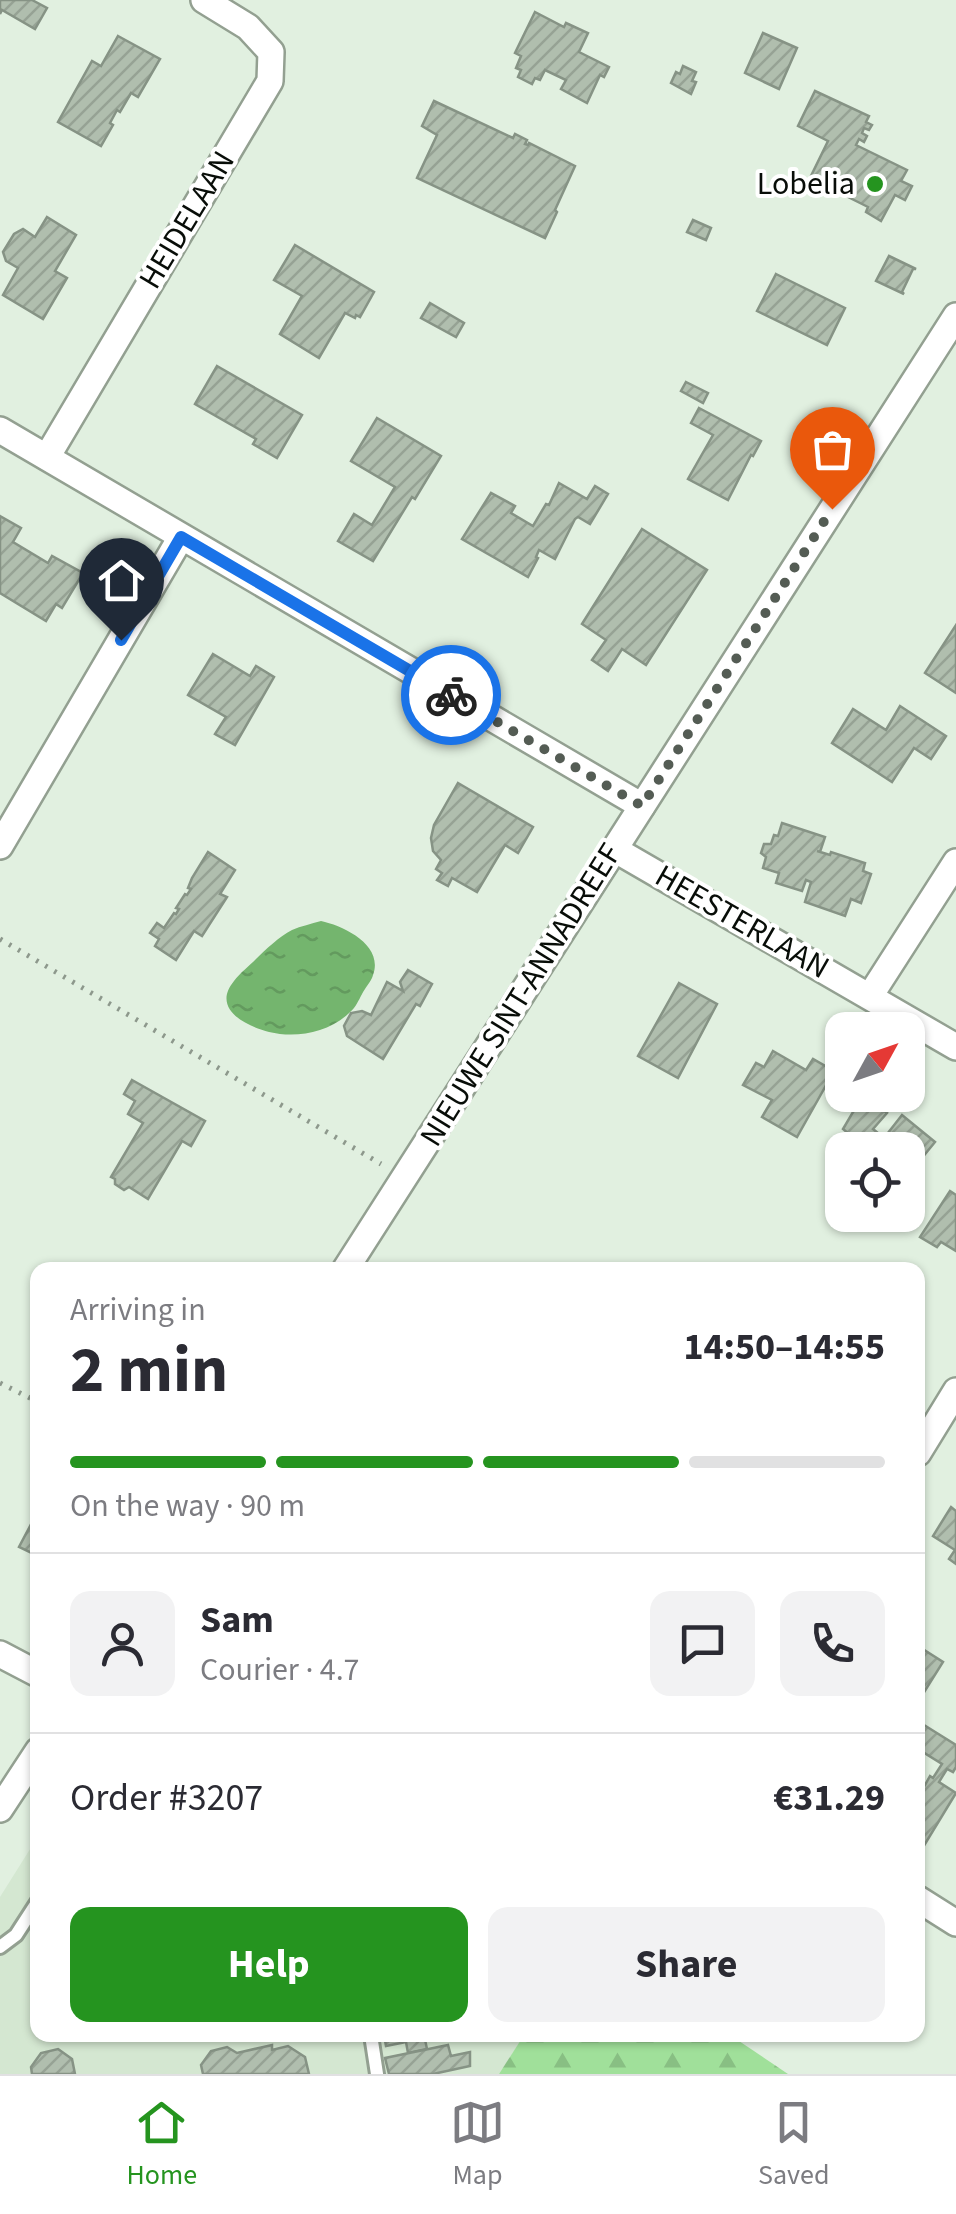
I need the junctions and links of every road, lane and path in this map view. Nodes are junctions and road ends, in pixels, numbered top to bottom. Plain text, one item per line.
1 (204, 0) edge
2 (956, 316) edge
3 (0, 430) edge
4 (47, 457) junction
5 (181, 537) junction
6 (642, 806) junction
7 (0, 846) edge
8 (614, 849) junction
9 (956, 862) edge
10 (0, 939) edge
11 (870, 996) junction
12 (956, 1047) edge
13 (405, 1179) junction
14 (350, 1262) edge
15 (0, 1383) edge
16 (956, 1391) edge
17 (30, 1398) edge
18 (925, 1442) edge
19 (0, 1654) edge
20 (30, 1670) edge
21 (30, 1763) edge
22 (0, 1809) edge
23 (925, 1903) edge
24 (30, 1913) edge
25 (956, 1923) edge
26 (0, 1947) edge
27 (372, 2042) edge
28 (377, 2074) edge

1 - 4 street, HEIDELAAN
2 - 6 street, NIEUWE SINT-ANNADREEF
3 - 4 street
4 - 5 street
5 - 6 street
5 - 7 street
6 - 8 street, NIEUWE SINT-ANNADREEF
8 - 11 street, HEESTERLAAN
8 - 13 street, NIEUWE SINT-ANNADREEF
9 - 11 street
10 - 13 path
11 - 12 street, HEESTERLAAN
13 - 14 street, NIEUWE SINT-ANNADREEF
15 - 17 path
16 - 18 street
19 - 20 street
21 - 22 street
23 - 25 street
24 - 26 lane
27 - 28 lane

